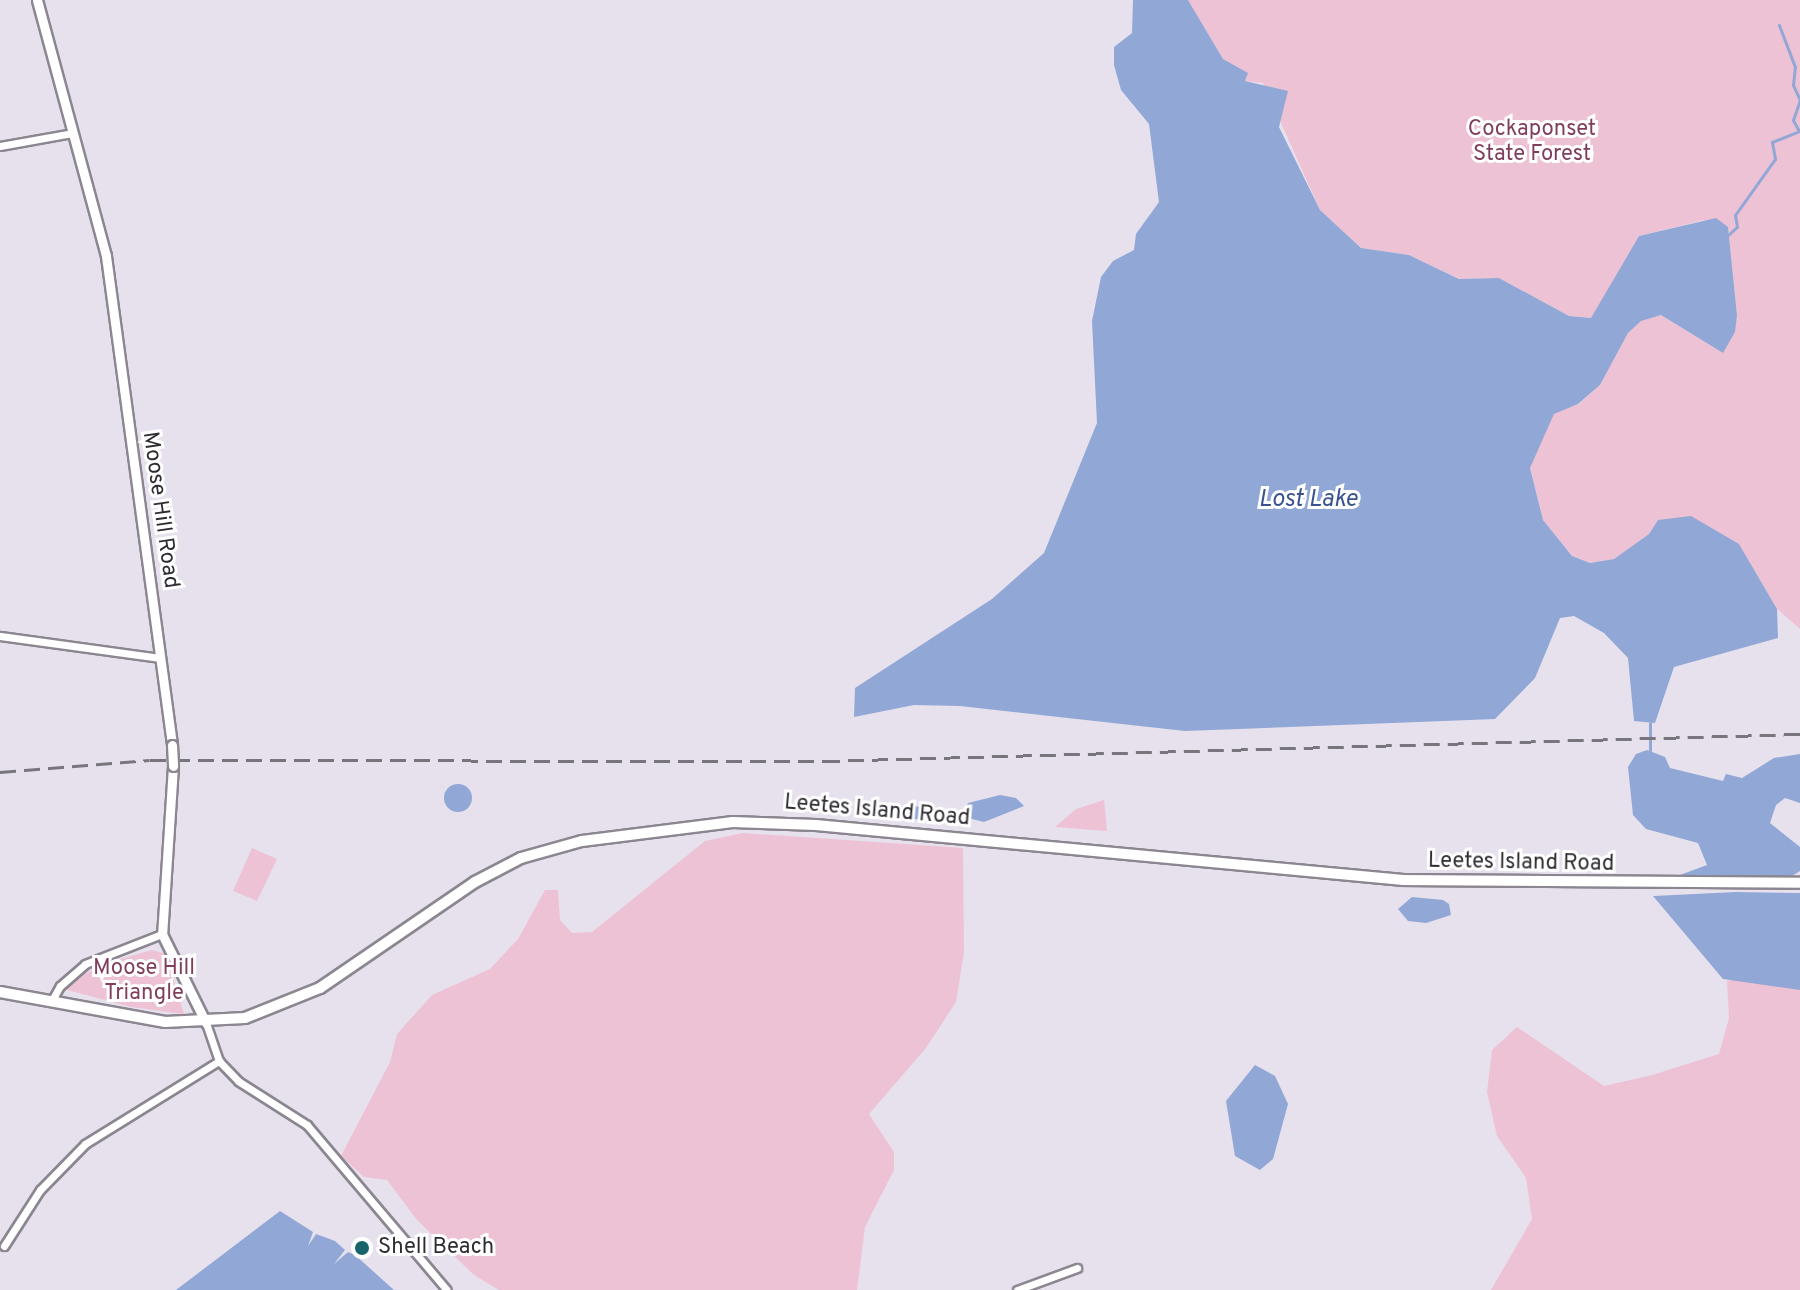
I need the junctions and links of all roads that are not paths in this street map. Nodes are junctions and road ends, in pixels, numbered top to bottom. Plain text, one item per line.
1 (37, 0) edge
2 (72, 133) junction
3 (0, 146) edge
4 (0, 636) edge
5 (160, 658) junction
6 (1800, 883) edge
7 (162, 934) junction
8 (0, 992) edge
9 (51, 1002) junction
10 (206, 1023) junction
11 (219, 1061) junction
12 (4, 1246) dead end
13 (1077, 1268) dead end
14 (447, 1290) edge
15 (1017, 1290) edge

1 - 2 street, Moose Hill Road
2 - 3 street
2 - 5 street, Moose Hill Road
4 - 5 street
5 - 7 street, Moose Hill Road, bridge
6 - 10 main road, Leetes Island Road
7 - 9 street
7 - 10 street
8 - 9 main road, Leetes Island Road
9 - 10 main road, Leetes Island Road
10 - 11 street
11 - 12 street
11 - 14 street
13 - 15 street

